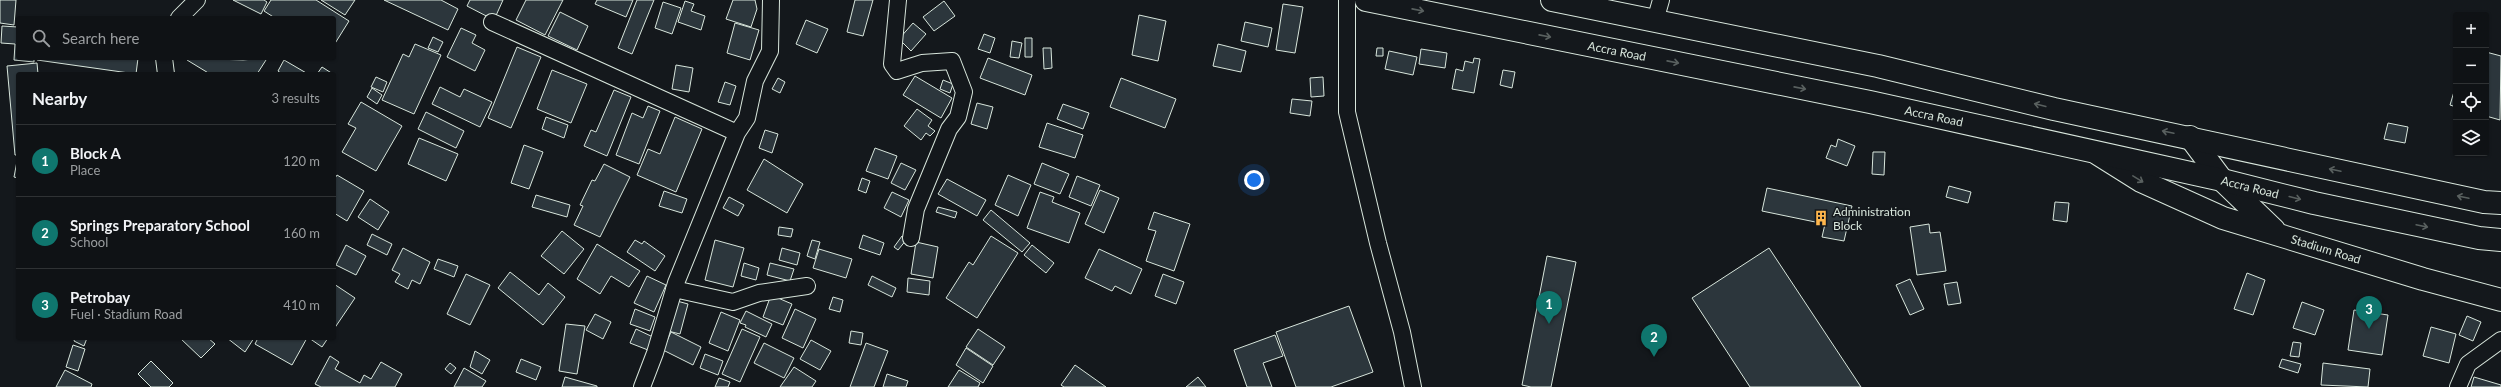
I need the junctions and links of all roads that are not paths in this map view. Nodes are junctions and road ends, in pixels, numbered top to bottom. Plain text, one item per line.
1 (197, 0) edge
2 (771, 0) edge
3 (898, 0) edge
4 (1347, 0) edge
5 (1366, 0) edge
6 (1552, 0) edge
7 (1661, 0) edge
8 (181, 16) edge
9 (1655, 21) junction
10 (492, 22) dead end
11 (164, 60) edge
12 (166, 72) edge
13 (737, 132) junction
14 (2190, 137) junction
15 (2093, 151) junction
16 (2222, 180) junction
17 (2501, 203) edge
18 (2279, 234) junction
19 (911, 238) dead end
20 (2501, 240) edge
21 (807, 286) dead end
22 (674, 289) junction
23 (2501, 300) edge
24 (2501, 340) edge
25 (642, 387) edge
26 (1413, 387) edge
27 (2458, 387) edge

1 - 8 street
2 - 13 street
3 - 19 street
4 - 26 street
5 -> 15 main road, Accra Road
6 - 9 main road
7 - 9 street
14 -> 9 main road
10 - 13 street
11 - 12 street
13 - 22 street
14 - 16 main road, Stadium Road
17 -> 14 main road
15 - 16 main road, Accra Road
15 -> 18 main road
16 - 18 main road, Stadium Road
16 -> 20 main road, Accra Road
18 - 23 main road, Stadium Road
21 - 22 street
22 - 25 street
24 - 27 street

